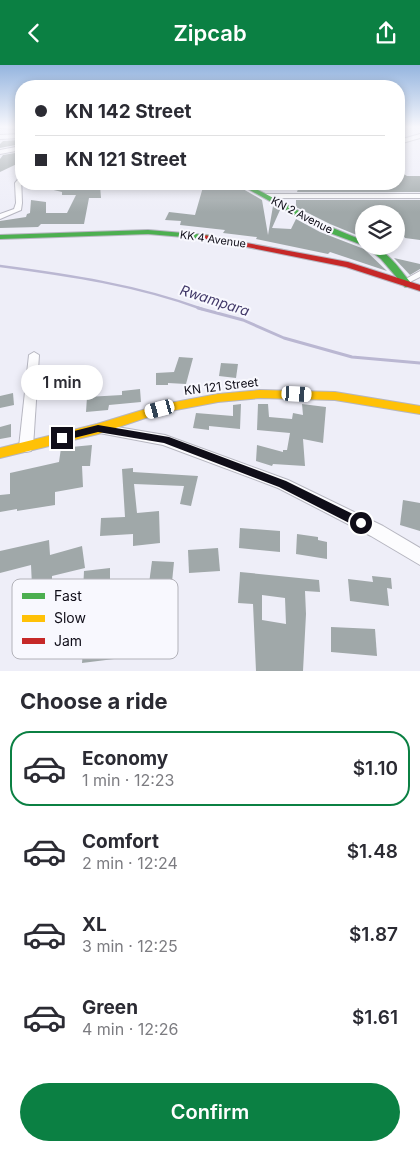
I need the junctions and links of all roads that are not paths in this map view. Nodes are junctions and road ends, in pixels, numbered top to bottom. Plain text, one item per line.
1 (18, 190) edge
2 (254, 190) edge
3 (420, 196) edge
4 (267, 197) junction
5 (0, 217) edge
6 (0, 237) edge
7 (355, 240) edge
8 (381, 255) edge
9 (420, 274) edge
10 (407, 283) junction
11 (420, 288) edge
12 (34, 355) dead end
13 (420, 410) edge
14 (98, 429) junction
15 (26, 447) junction
16 (0, 453) edge
17 (420, 557) edge

1 - 5 street
2 - 4 street, KN 2 Avenue
3 - 4 street
4 - 7 street, KN 2 Avenue
6 - 10 street, KK 4 Avenue
8 - 10 street
9 - 10 street
10 - 11 street, KK 4 Avenue
12 - 15 street
13 - 14 street, KN 121 Street
14 - 15 street, KN 121 Street
14 - 17 street
15 - 16 street, KN 121 Street

